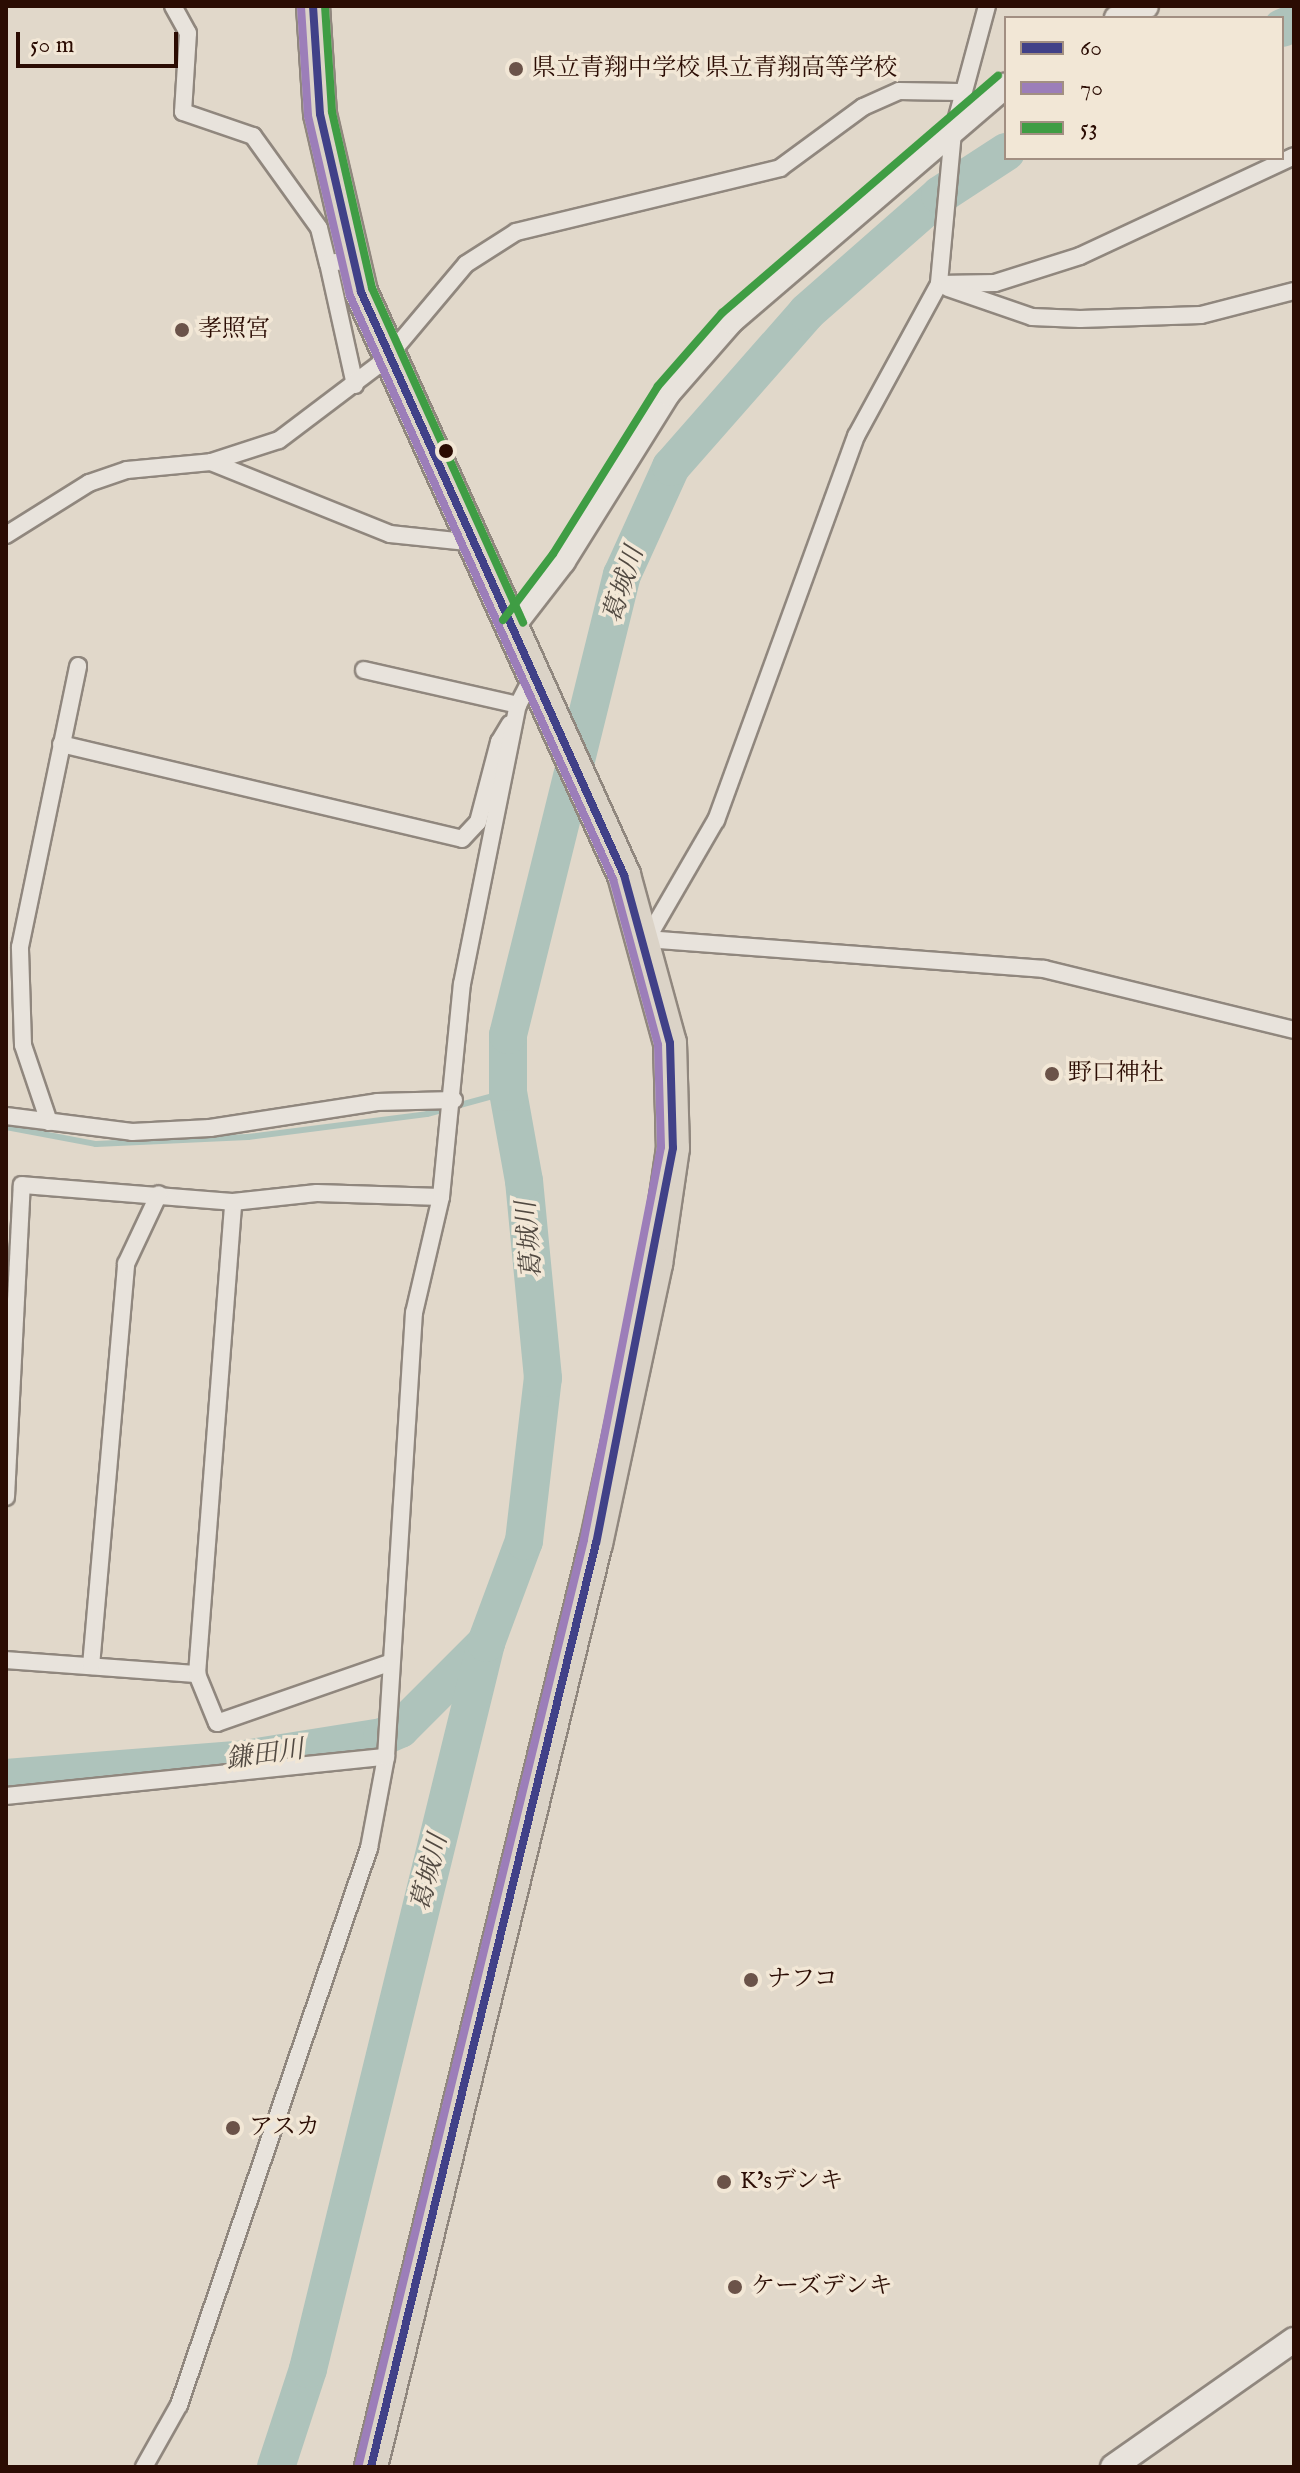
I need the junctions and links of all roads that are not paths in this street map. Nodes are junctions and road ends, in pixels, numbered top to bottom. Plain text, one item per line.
1 (173, 6) edge
2 (313, 6) edge
3 (987, 6) edge
4 (1146, 6) edge
5 (1122, 16) edge
6 (1004, 87) edge
7 (959, 92) junction
8 (954, 143) junction
9 (1294, 156) edge
10 (340, 261) junction
11 (939, 284) junction
12 (1294, 291) edge
13 (386, 359) junction
14 (355, 385) junction
15 (211, 462) junction
16 (6, 535) edge
17 (478, 544) junction
18 (512, 627) junction
19 (78, 666) dead end
20 (364, 670) dead end
21 (527, 701) junction
22 (61, 744) junction
23 (647, 939) junction
24 (1294, 1030) edge
25 (454, 1100) junction
26 (6, 1116) edge
27 (49, 1122) junction
28 (159, 1194) junction
29 (441, 1197) junction
30 (233, 1202) junction
31 (12, 1288) edge
32 (6, 1497) edge
33 (6, 1660) edge
34 (389, 1663) junction
35 (91, 1666) junction
36 (197, 1674) junction
37 (386, 1757) junction
38 (6, 1796) edge
39 (1294, 2340) edge
40 (144, 2467) edge
41 (371, 2467) edge
42 (1113, 2467) edge

1 - 10 street
2 - 10 highway
3 - 7 street
4 - 5 main road
6 - 8 main road
7 - 8 street
7 - 13 street
8 - 11 street
8 - 18 main road
9 - 11 street
10 - 13 highway
10 - 14 street
11 - 12 street
11 - 23 street
13 - 14 street
13 - 17 highway
14 - 15 street
15 - 16 street
15 - 17 street
17 - 18 highway
18 - 21 highway
19 - 22 street
20 - 21 street
21 - 22 street
21 - 23 highway
21 - 25 street
22 - 27 street
23 - 24 street
23 - 41 highway
25 - 27 street
25 - 29 street
26 - 27 street
28 - 30 street
28 - 31 street
28 - 35 street
29 - 30 street
29 - 34 street
30 - 36 street
31 - 32 street
33 - 35 street
34 - 36 street
34 - 37 street
35 - 36 street
37 - 38 street
37 - 40 street
39 - 42 main road

